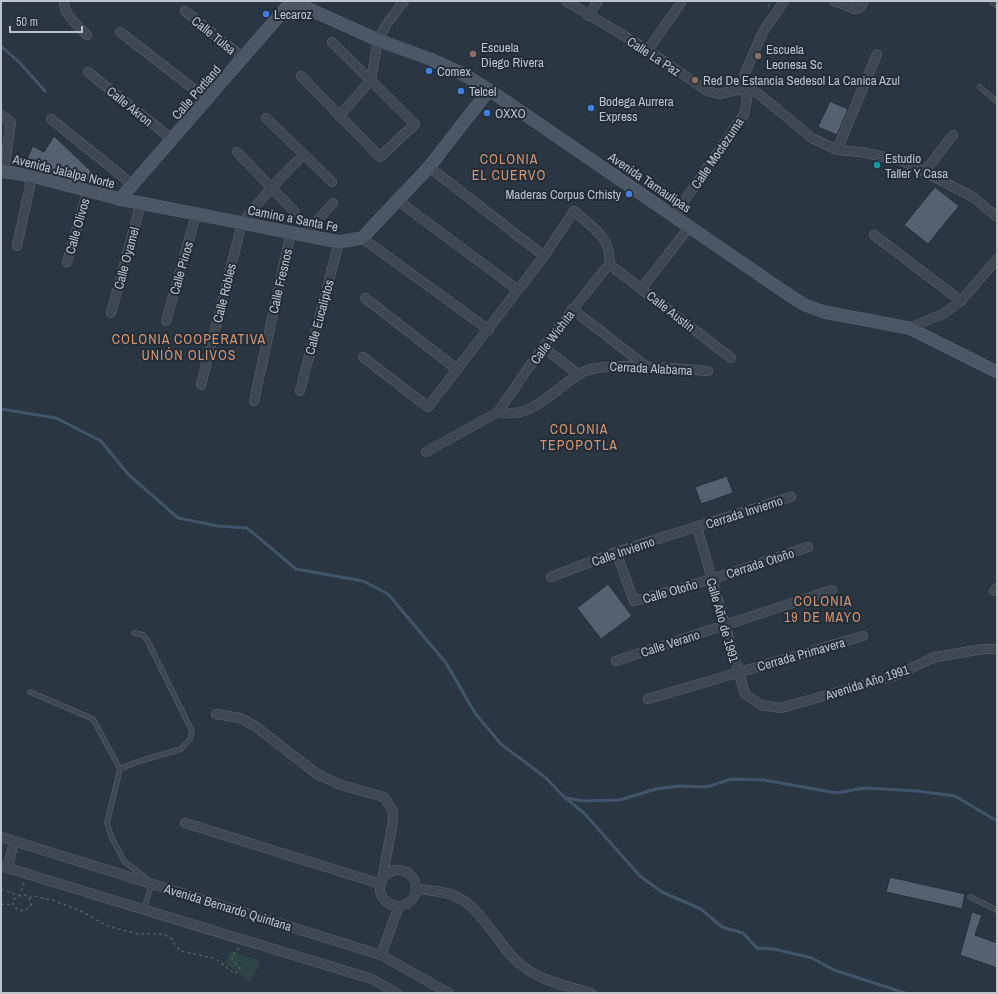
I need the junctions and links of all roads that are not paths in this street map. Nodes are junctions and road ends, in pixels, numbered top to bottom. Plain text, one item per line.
1 (64, 1) edge
2 (292, 1) edge
3 (404, 1) edge
4 (566, 1) edge
5 (598, 1) edge
6 (682, 1) edge
7 (784, 1) edge
8 (834, 1) edge
9 (864, 1) edge
10 (994, 1) edge
11 (997, 3) edge
12 (185, 11) dead end
13 (588, 16) junction
14 (120, 32) dead end
15 (87, 35) dead end
16 (378, 40) junction
17 (332, 42) dead end
18 (648, 50) junction
19 (877, 54) dead end
20 (243, 58) junction
21 (88, 72) dead end
22 (301, 76) dead end
23 (371, 80) junction
24 (980, 86) dead end
25 (746, 88) junction
26 (489, 90) junction
27 (208, 100) junction
28 (997, 102) edge
29 (1, 115) edge
30 (339, 116) junction
31 (266, 118) dead end
32 (51, 119) dead end
33 (953, 135) dead end
34 (173, 140) junction
35 (837, 150) junction
36 (237, 152) dead end
37 (304, 155) junction
38 (429, 167) junction
39 (2, 171) edge
40 (925, 172) junction
41 (32, 176) junction
42 (332, 182) dead end
43 (133, 185) junction
44 (271, 188) junction
45 (88, 190) junction
46 (120, 200) junction
47 (397, 200) junction
48 (141, 203) junction
49 (332, 203) dead end
50 (295, 212) dead end
51 (196, 215) junction
52 (674, 216) junction
53 (997, 218) edge
54 (242, 223) junction
55 (690, 226) junction
56 (291, 232) junction
57 (304, 235) junction
58 (874, 235) dead end
59 (362, 238) junction
60 (339, 242) junction
61 (17, 246) dead end
62 (544, 256) junction
63 (997, 259) edge
64 (67, 262) dead end
65 (609, 264) junction
66 (642, 288) junction
67 (518, 290) junction
68 (365, 298) dead end
69 (961, 301) junction
70 (572, 309) junction
71 (111, 313) dead end
72 (166, 321) dead end
73 (909, 328) junction
74 (489, 330) junction
75 (543, 347) junction
76 (363, 357) dead end
77 (731, 358) dead end
78 (647, 368) junction
79 (458, 370) junction
80 (708, 371) dead end
81 (997, 372) edge
82 (579, 375) junction
83 (201, 385) dead end
84 (300, 391) dead end
85 (254, 401) dead end
86 (498, 412) junction
87 (426, 452) dead end
88 (791, 497) dead end
89 (697, 527) junction
90 (808, 547) dead end
91 (616, 552) junction
92 (551, 577) dead end
93 (712, 579) junction
94 (832, 590) dead end
95 (725, 625) junction
96 (134, 634) dead end
97 (863, 636) dead end
98 (997, 649) edge
99 (616, 661) dead end
100 (738, 672) junction
101 (30, 692) dead end
102 (648, 699) dead end
103 (761, 705) joint
104 (216, 714) dead end
105 (120, 769) junction
106 (185, 823) dead end
107 (1, 837) edge
108 (14, 841) junction
109 (4, 867) edge
110 (382, 882) junction
111 (152, 884) junction
112 (416, 889) junction
113 (970, 897) dead end
114 (399, 906) junction
115 (144, 909) junction
116 (997, 910) edge
117 (382, 955) junction
118 (397, 993) edge
119 (449, 993) edge
120 (591, 993) edge

1 - 15 street
2 - 16 street, Avenida Tamaulipas
2 - 20 street, Calle Portland
3 - 16 street
4 - 13 street, Calle La Paz
5 - 13 street
6 - 18 street
7 - 25 street, Calle Moctezuma
8 - 9 street
10 - 11 street
12 - 20 street, Calle Tulsa
13 - 18 street, Calle La Paz
14 - 27 street
16 - 23 street
16 - 26 street, Avenida Tamaulipas
17 - 23 street
18 - 25 street, Calle La Paz
19 - 35 street
20 - 27 street, Calle Portland
21 - 34 street, Calle Akron
22 - 30 street
23 - 30 street
23 - 30 street
24 - 28 lane
25 - 35 street
25 - 52 street, Calle Moctezuma
26 - 38 street
26 - 52 street, Avenida Tamaulipas
27 - 34 street, Calle Portland
29 - 39 street
31 - 37 street
32 - 43 street
33 - 40 street
34 - 43 street, Calle Portland
35 - 40 street
36 - 44 street
37 - 42 street
37 - 44 street
38 - 47 street
38 - 62 street
39 - 41 street, Avenida Jalalpa Norte
40 - 53 street
41 - 45 street, Avenida Jalalpa Norte
41 - 61 street
43 - 46 street, Calle Portland
44 - 50 street
44 - 54 street
45 - 46 street, Avenida Jalalpa Norte
45 - 64 street, Calle Olivos
46 - 48 street, Camino a Santa Fe
47 - 59 street
47 - 67 street
48 - 51 street, Camino a Santa Fe
48 - 71 street, Calle Oyamel
49 - 57 street
51 - 54 street, Camino a Santa Fe
51 - 72 street, Calle Pinos
52 - 55 street, Avenida Tamaulipas
54 - 56 street, Camino a Santa Fe
54 - 83 street, Calle Robles
55 - 66 street
55 - 73 street, Avenida Tamaulipas
56 - 57 street, Camino a Santa Fe
56 - 85 street, Calle Fresnos
57 - 60 street, Camino a Santa Fe
58 - 69 street
59 - 60 street, Camino a Santa Fe
59 - 74 street
60 - 84 street, Calle Eucaliptos
62 - 65 street
62 - 67 street
63 - 69 street
65 - 66 street, Calle Austin
65 - 70 street, Calle Wichita
66 - 77 street, Calle Austin
67 - 74 street
68 - 79 street
69 - 73 street
70 - 75 street, Calle Wichita
70 - 78 street
73 - 81 street, Avenida Tamaulipas
74 - 79 street
75 - 82 street
75 - 86 street, Calle Wichita
76 - 79 street
78 - 80 street, Cerrada Alabama
78 - 82 street, Cerrada Alabama
82 - 86 street, Cerrada Alabama
86 - 87 street
88 - 89 street, Cerrada Invierno
89 - 91 street, Calle Invierno
89 - 93 street, Calle Año de 1991
90 - 93 street, Cerrada Otoño
91 - 92 street, Calle Invierno
91 - 93 street, Calle Otoño
93 - 95 street, Calle Año de 1991
94 - 95 street, Calle Verano
95 - 99 street, Calle Verano
95 - 100 street, Calle Año de 1991
96 - 105 lane
97 - 100 street, Cerrada Primavera
98 - 103 street, Avenida Año 1991
100 - 102 street, Cerrada Primavera
100 - 103 street, Calle Año de 1991
101 - 105 lane
104 - 110 street
105 - 111 lane
106 - 110 street
107 - 108 street, Avenida Bernardo Quintana
108 - 109 street
108 - 111 street, Avenida Bernardo Quintana
109 - 115 street, Avenida Bernardo Quintana
110 - 112 street
110 - 114 street
111 - 115 lane
111 - 117 street, Avenida Bernardo Quintana
112 - 114 street
112 - 120 street
113 - 116 lane
114 - 117 street
115 - 118 street, Avenida Bernardo Quintana
117 - 119 street, Avenida Bernardo Quintana

